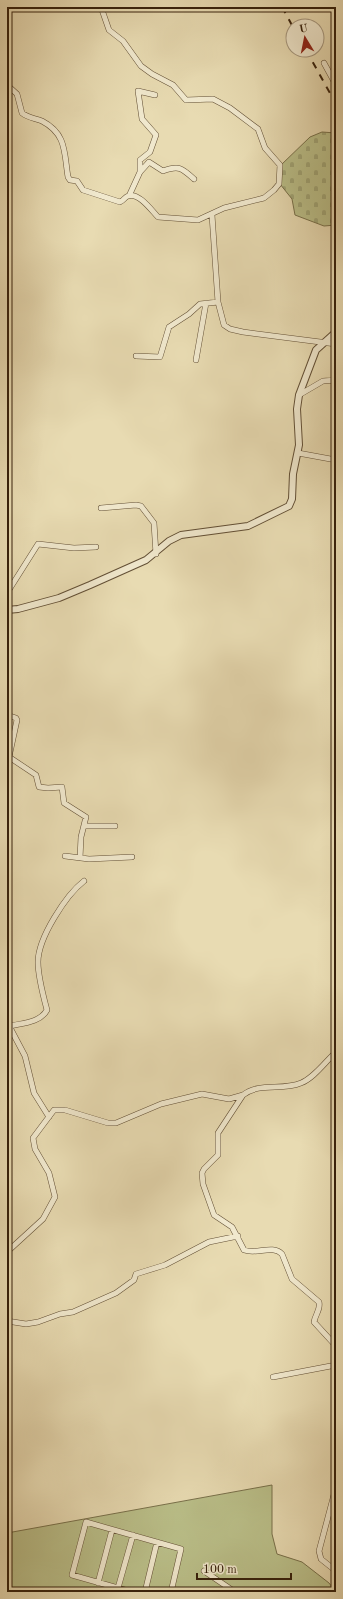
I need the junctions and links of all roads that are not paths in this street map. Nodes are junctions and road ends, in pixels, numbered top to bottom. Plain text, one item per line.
1 (101, 7) edge
2 (324, 63) dead end
3 (7, 85) edge
4 (336, 85) edge
5 (155, 95) dead end
6 (140, 172) junction
7 (194, 179) dead end
8 (129, 196) junction
9 (212, 215) junction
10 (218, 302) junction
11 (206, 303) junction
12 (336, 332) edge
13 (324, 342) junction
14 (336, 344) edge
15 (136, 356) dead end
16 (196, 360) dead end
17 (335, 380) edge
18 (336, 388) edge
19 (299, 395) junction
20 (298, 453) junction
21 (336, 460) edge
22 (101, 508) dead end
23 (96, 547) dead end
24 (156, 554) junction
25 (7, 593) edge
26 (7, 610) edge
27 (7, 715) edge
28 (84, 826) junction
29 (116, 826) dead end
30 (66, 856) dead end
31 (132, 857) dead end
32 (80, 858) junction
33 (84, 881) dead end
34 (8, 1024) edge
35 (336, 1052) edge
36 (243, 1095) junction
37 (49, 1117) junction
38 (238, 1236) junction
39 (7, 1252) edge
40 (7, 1321) edge
41 (336, 1346) edge
42 (336, 1365) edge
43 (273, 1377) dead end
44 (336, 1487) edge
45 (112, 1530) junction
46 (133, 1535) junction
47 (157, 1542) junction
48 (204, 1571) dead end
49 (336, 1571) edge
50 (98, 1583) junction
51 (118, 1588) junction
52 (132, 1592) edge
53 (145, 1592) edge
54 (171, 1592) edge
55 (235, 1592) edge

1 - 9 street
2 - 4 street
3 - 8 street
5 - 6 street
6 - 7 street
6 - 8 street
8 - 9 street
9 - 10 street
10 - 11 street
10 - 13 street
11 - 15 street
11 - 16 street
12 - 13 street
13 - 14 street
13 - 19 street
17 - 18 street
17 - 19 street
19 - 20 street
20 - 21 street
20 - 24 street
22 - 24 street
23 - 25 street
24 - 26 street
27 - 28 street
28 - 29 street
28 - 32 street
30 - 32 street
31 - 32 street
33 - 34 street
34 - 37 street
35 - 36 street
36 - 37 street
36 - 38 street
37 - 39 street
38 - 40 street
38 - 41 street
42 - 43 street
44 - 49 street
45 - 46 street
45 - 50 street
45 - 50 street
46 - 47 street
46 - 51 street
47 - 53 street
47 - 54 street
48 - 55 street
50 - 51 street
51 - 52 street

